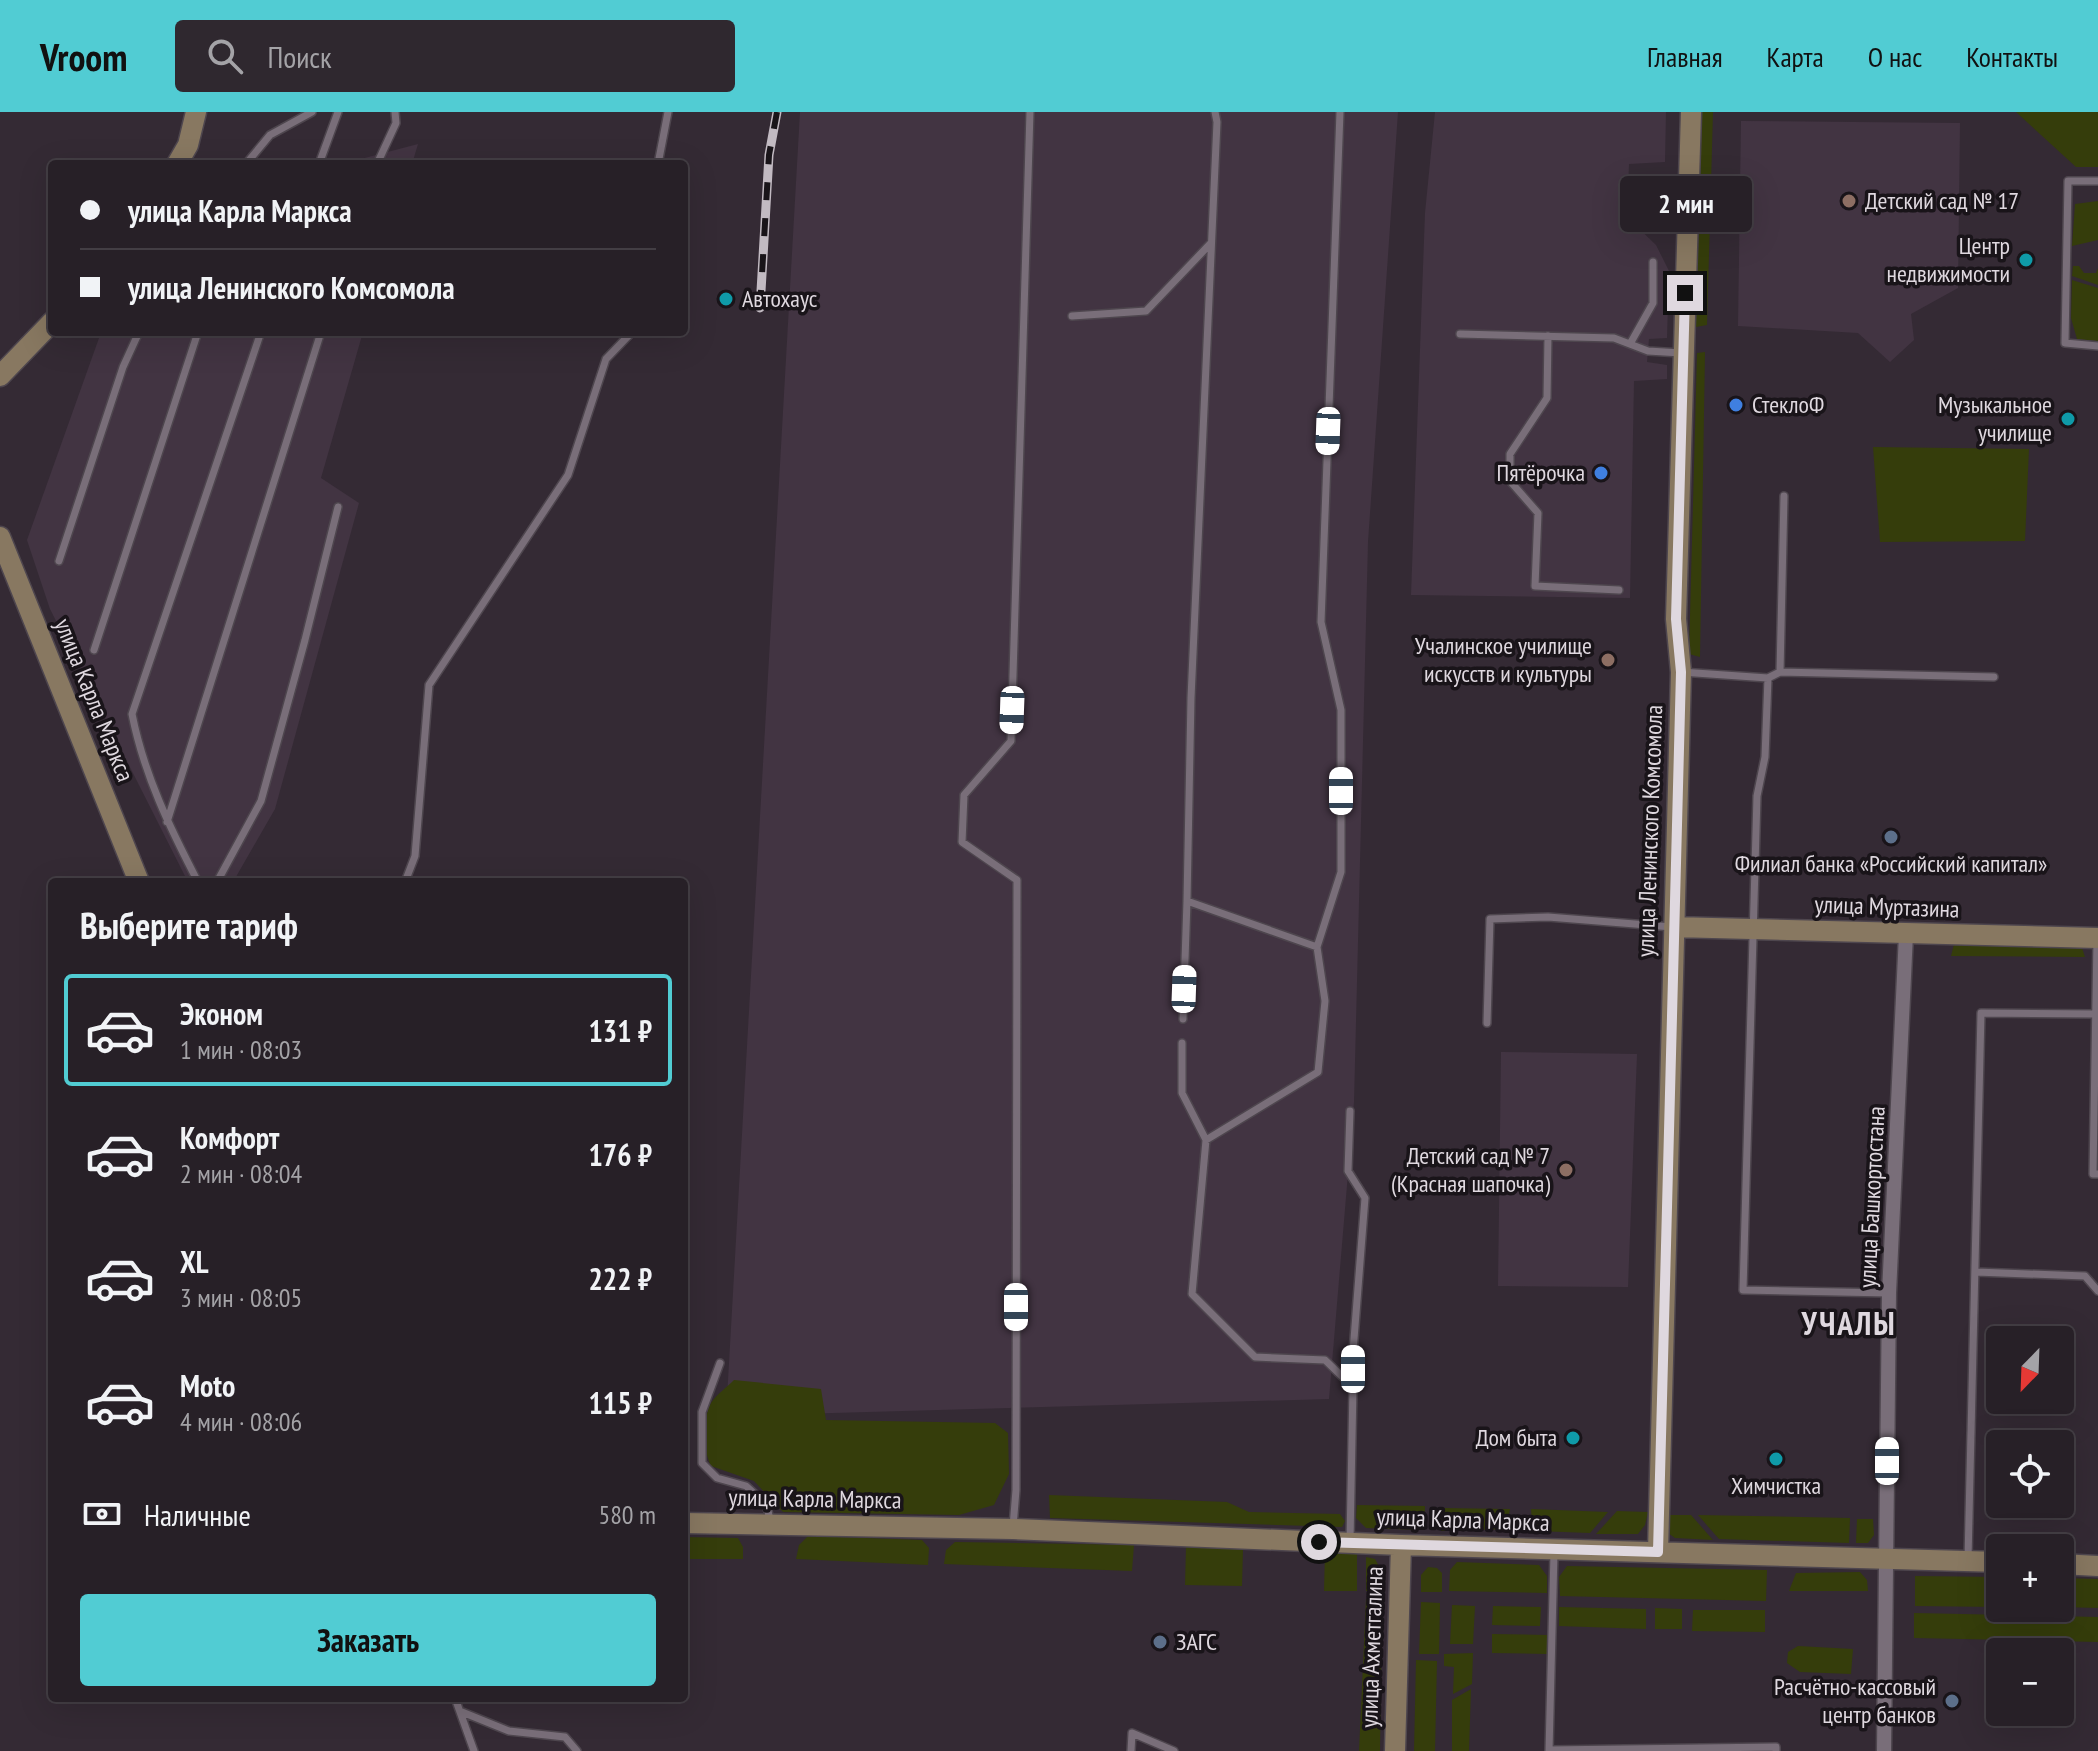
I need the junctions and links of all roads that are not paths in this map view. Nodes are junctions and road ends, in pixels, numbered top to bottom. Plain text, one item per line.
1 (196, 112) edge
2 (312, 112) edge
3 (338, 112) edge
4 (395, 112) edge
5 (668, 112) edge
6 (1030, 112) edge
7 (1215, 112) edge
8 (1340, 112) edge
9 (1691, 112) edge
10 (179, 160) edge
11 (249, 160) edge
12 (320, 160) edge
13 (379, 160) edge
14 (659, 160) edge
15 (2098, 181) edge
16 (1211, 243) junction
17 (1653, 262) dead end
18 (1072, 316) dead end
19 (48, 326) edge
20 (1460, 334) dead end
21 (137, 336) edge
22 (197, 336) edge
23 (260, 336) edge
24 (320, 336) edge
25 (628, 336) edge
26 (1548, 336) junction
27 (1630, 344) junction
28 (2098, 346) edge
29 (1684, 353) junction
30 (0, 376) edge
31 (1784, 496) dead end
32 (338, 507) dead end
33 (0, 537) edge
34 (59, 561) dead end
35 (1619, 590) dead end
36 (94, 650) dead end
37 (1681, 672) junction
38 (1780, 672) junction
39 (1994, 677) dead end
40 (1768, 678) junction
41 (167, 822) junction
42 (137, 878) edge
43 (196, 878) edge
44 (219, 878) edge
45 (407, 878) edge
46 (1187, 901) junction
47 (1674, 927) junction
48 (1755, 929) junction
49 (1906, 934) junction
50 (2097, 938) edge
51 (1317, 947) junction
52 (2096, 1014) junction
53 (1183, 1019) dead end
54 (1487, 1023) dead end
55 (1182, 1043) dead end
56 (1350, 1111) dead end
57 (1206, 1140) junction
58 (2098, 1174) edge
59 (1976, 1272) junction
60 (2098, 1291) edge
61 (1889, 1293) junction
62 (720, 1363) dead end
63 (1353, 1387) junction
64 (688, 1523) edge
65 (771, 1525) junction
66 (1013, 1529) junction
67 (1350, 1543) junction
68 (1401, 1545) junction
69 (1554, 1549) junction
70 (1658, 1552) junction
71 (1887, 1559) junction
72 (1968, 1561) junction
73 (1986, 1562) edge
74 (2074, 1565) edge
75 (2098, 1566) edge
76 (457, 1702) edge
77 (462, 1712) junction
78 (474, 1751) edge
79 (577, 1751) edge
80 (1131, 1751) edge
81 (1174, 1751) edge
82 (1395, 1751) edge
83 (1549, 1751) edge
84 (1776, 1751) edge
85 (1884, 1751) edge

1 - 10 main road
2 - 11 lane
3 - 12 lane
4 - 13 lane
5 - 14 lane
6 - 66 lane
7 - 16 lane
8 - 51 lane
9 - 29 main road, улица Ленинского Комсомола
15 - 28 lane
16 - 18 lane
16 - 46 lane
17 - 27 lane
19 - 30 main road
20 - 26 lane
21 - 34 lane
22 - 36 lane
23 - 41 lane
24 - 41 lane
25 - 45 lane
26 - 27 lane
26 - 35 lane
27 - 29 lane
29 - 37 main road, улица Ленинского Комсомола
31 - 38 lane
32 - 44 lane
33 - 42 main road, улица Карла Маркса
37 - 40 lane
37 - 47 main road, улица Ленинского Комсомола
38 - 39 lane
38 - 40 lane
40 - 48 lane
41 - 43 lane
46 - 51 lane
46 - 53 lane
47 - 48 main road, улица Муртазина
47 - 54 lane
47 - 70 main road, улица Ленинского Комсомола
48 - 49 main road, улица Муртазина
48 - 61 lane
49 - 50 main road, улица Муртазина
49 - 61 street, улица Башкортостана
50 - 52 lane
51 - 57 lane
52 - 58 lane
52 - 59 lane
55 - 57 lane
56 - 63 lane
57 - 63 lane
59 - 60 lane
59 - 72 lane
61 - 71 street, улица Башкортостана
62 - 65 lane
63 - 67 lane
64 - 65 main road, улица Карла Маркса
65 - 66 main road, улица Карла Маркса
66 - 67 main road, улица Карла Маркса
67 - 68 main road, улица Карла Маркса
68 - 69 main road, улица Карла Маркса
68 - 82 main road, улица Ахметгалина
69 - 70 main road, улица Карла Маркса
69 - 83 lane
70 - 71 main road, улица Карла Маркса
71 - 72 main road, улица Карла Маркса
71 - 85 street, улица Башкортостана
72 - 73 main road, улица Карла Маркса
74 - 75 main road
76 - 77 lane
77 - 78 lane
77 - 79 lane
80 - 81 lane
83 - 84 lane

